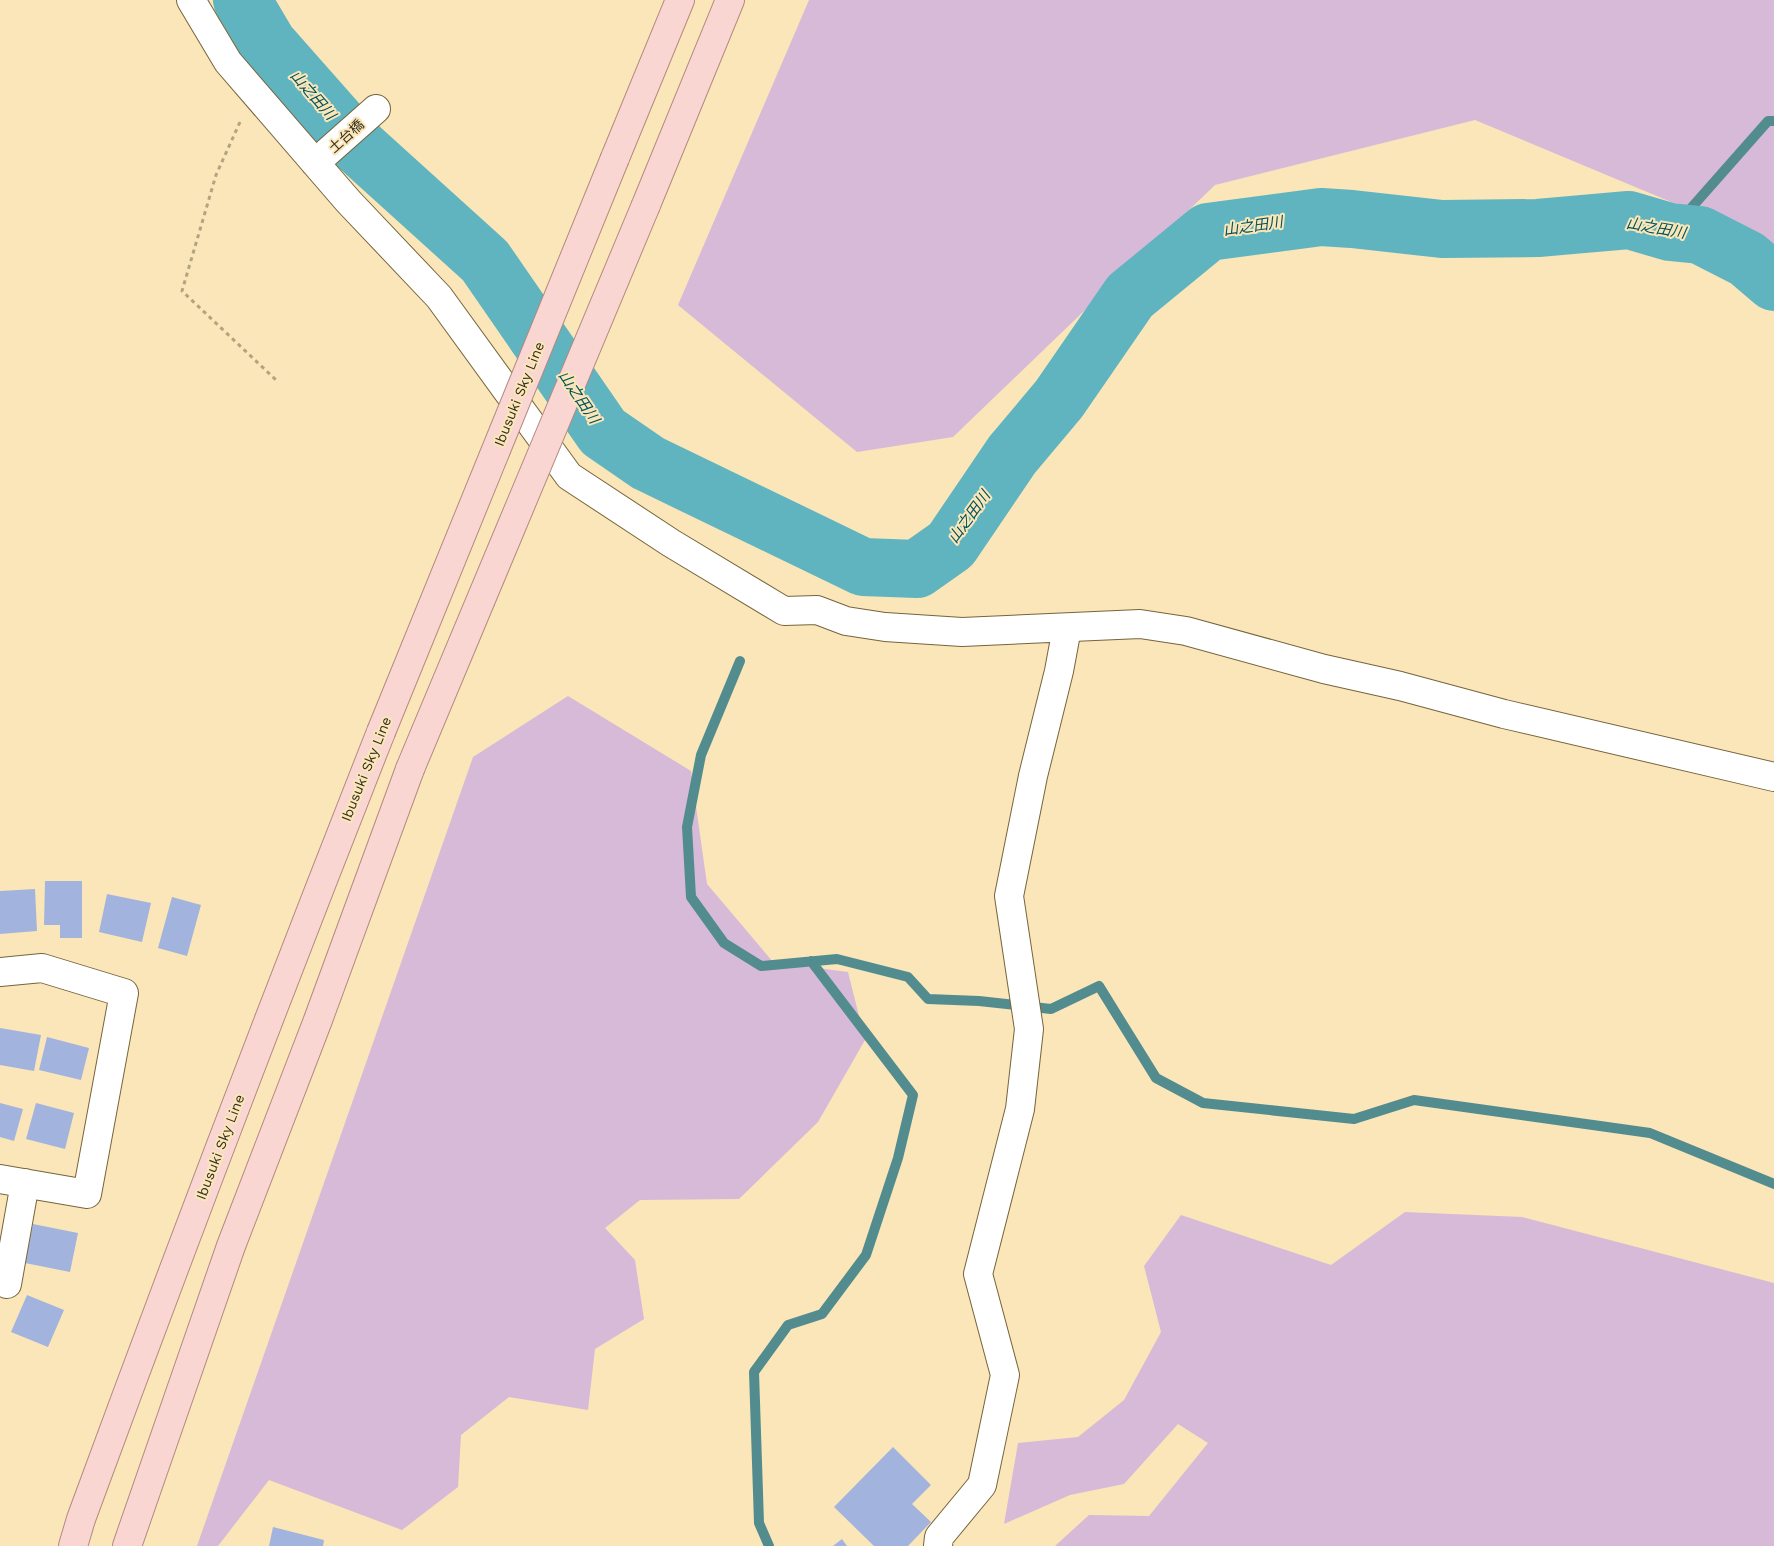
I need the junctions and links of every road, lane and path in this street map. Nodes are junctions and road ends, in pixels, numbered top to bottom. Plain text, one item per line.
1 (191, 0) edge
2 (680, 0) edge
3 (730, 0) edge
4 (254, 92) junction
5 (376, 109) dead end
6 (315, 163) junction
7 (276, 380) dead end
8 (1067, 628) junction
9 (1774, 777) edge
10 (0, 972) edge
11 (12, 1181) edge
12 (7, 1284) dead end
13 (73, 1546) edge
14 (127, 1546) edge
15 (938, 1546) edge

1 - 4 street
2 - 13 main road, Ibusuki Sky Line, bridge
3 - 14 main road, bridge
4 - 6 street
4 - 7 path
5 - 6 street, 土台橋
6 - 8 street
8 - 9 street
8 - 15 street
10 - 11 street
11 - 12 street

